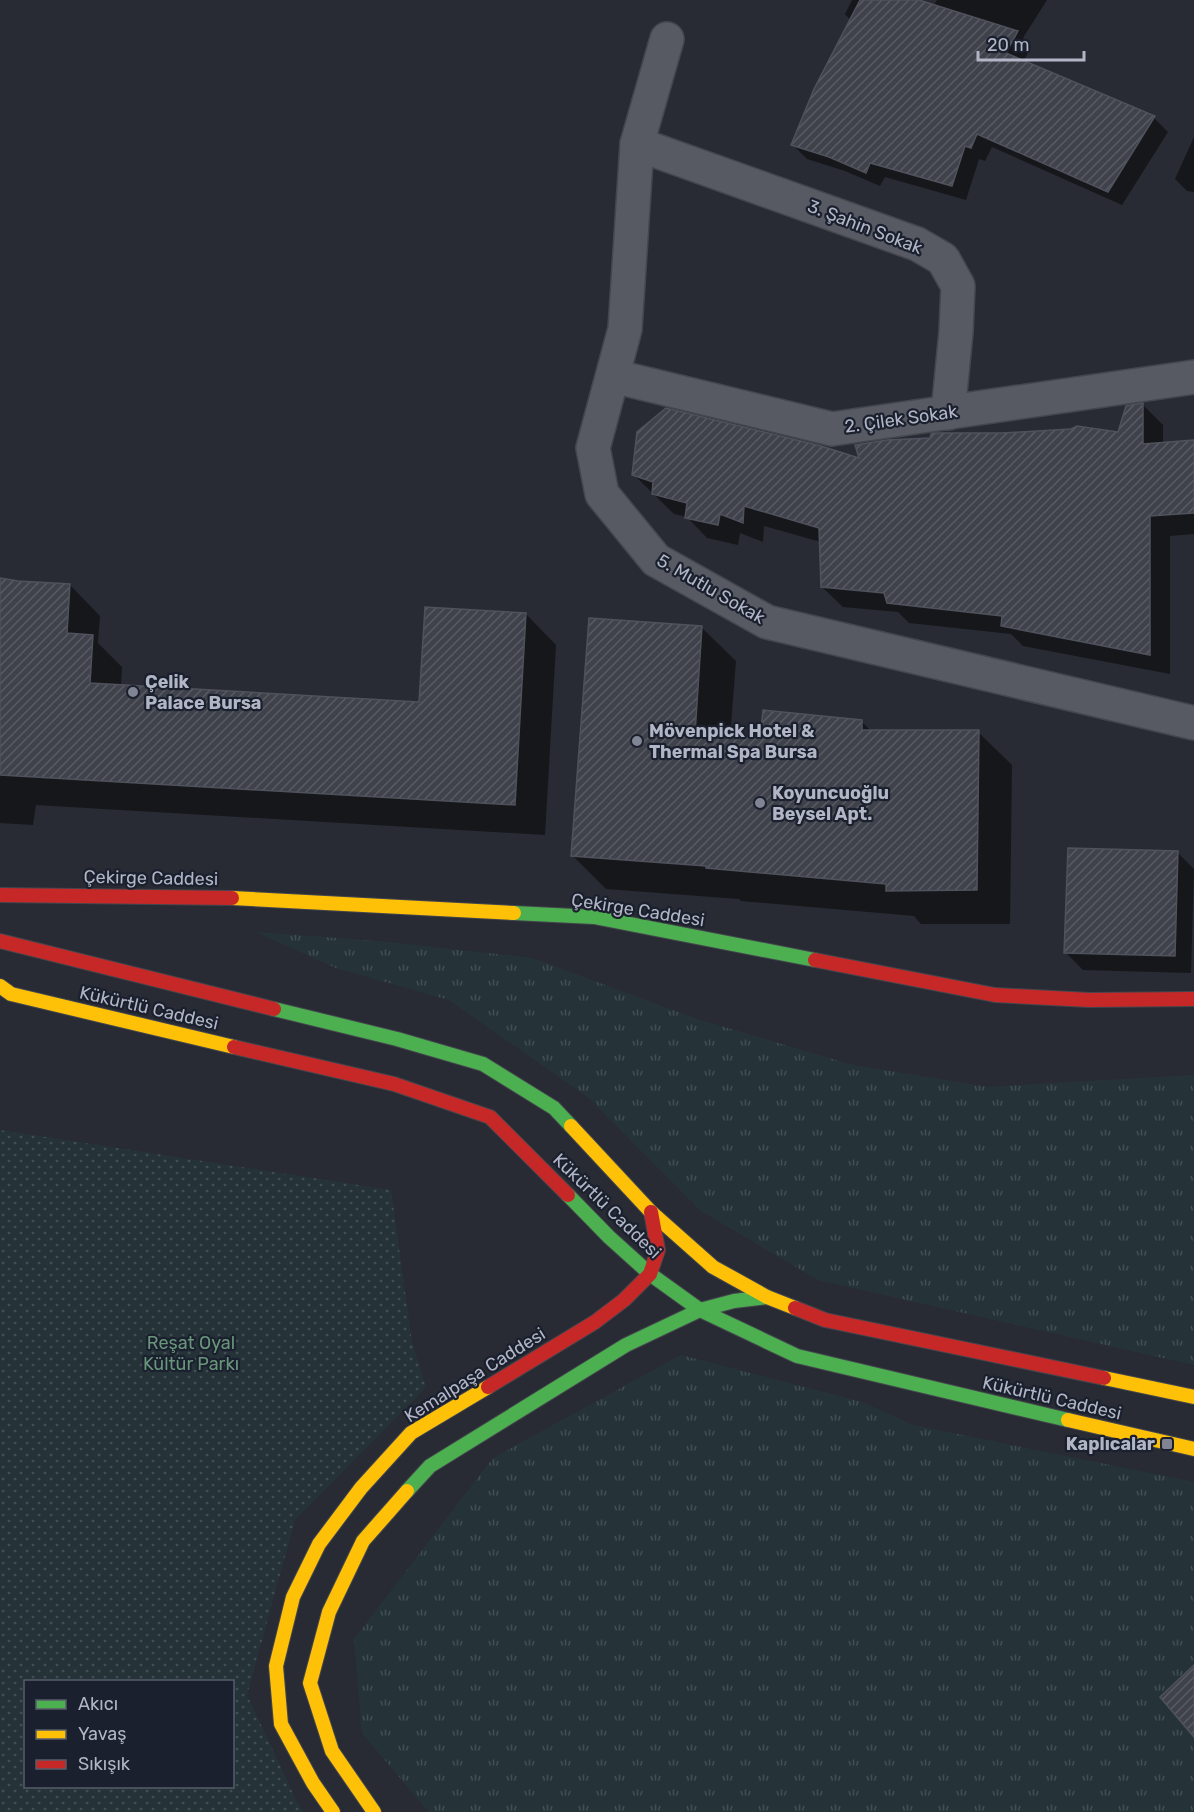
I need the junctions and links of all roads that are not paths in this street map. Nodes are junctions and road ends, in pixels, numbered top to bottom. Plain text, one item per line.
1 (667, 39) dead end
2 (637, 144) junction
3 (613, 376) junction
4 (1194, 377) edge
5 (948, 413) junction
6 (1194, 723) edge
7 (0, 895) edge
8 (0, 941) edge
9 (0, 986) edge
10 (1194, 999) edge
11 (651, 1212) junction
12 (650, 1274) junction
13 (767, 1297) junction
14 (700, 1310) junction
15 (1194, 1397) edge
16 (1194, 1449) edge
17 (333, 1812) edge
18 (374, 1812) edge

1 - 2 street, 5. Mutlu Sokak
2 - 3 street, 5. Mutlu Sokak
2 - 5 street, 3. Şahin Sokak
3 - 5 street, 2. Çilek Sokak
3 - 6 street, 5. Mutlu Sokak
4 - 5 street, 2. Çilek Sokak
7 - 10 main road, Çekirge Caddesi
8 - 11 main road, Kükürtlü Caddesi
9 - 12 main road, Kükürtlü Caddesi
11 - 12 main road
11 - 13 main road, Kükürtlü Caddesi
12 - 14 main road, Kükürtlü Caddesi
12 - 17 main road, Kemalpaşa Caddesi
13 - 14 main road
13 - 15 main road, Kükürtlü Caddesi
14 - 16 main road, Kükürtlü Caddesi
14 - 18 main road

